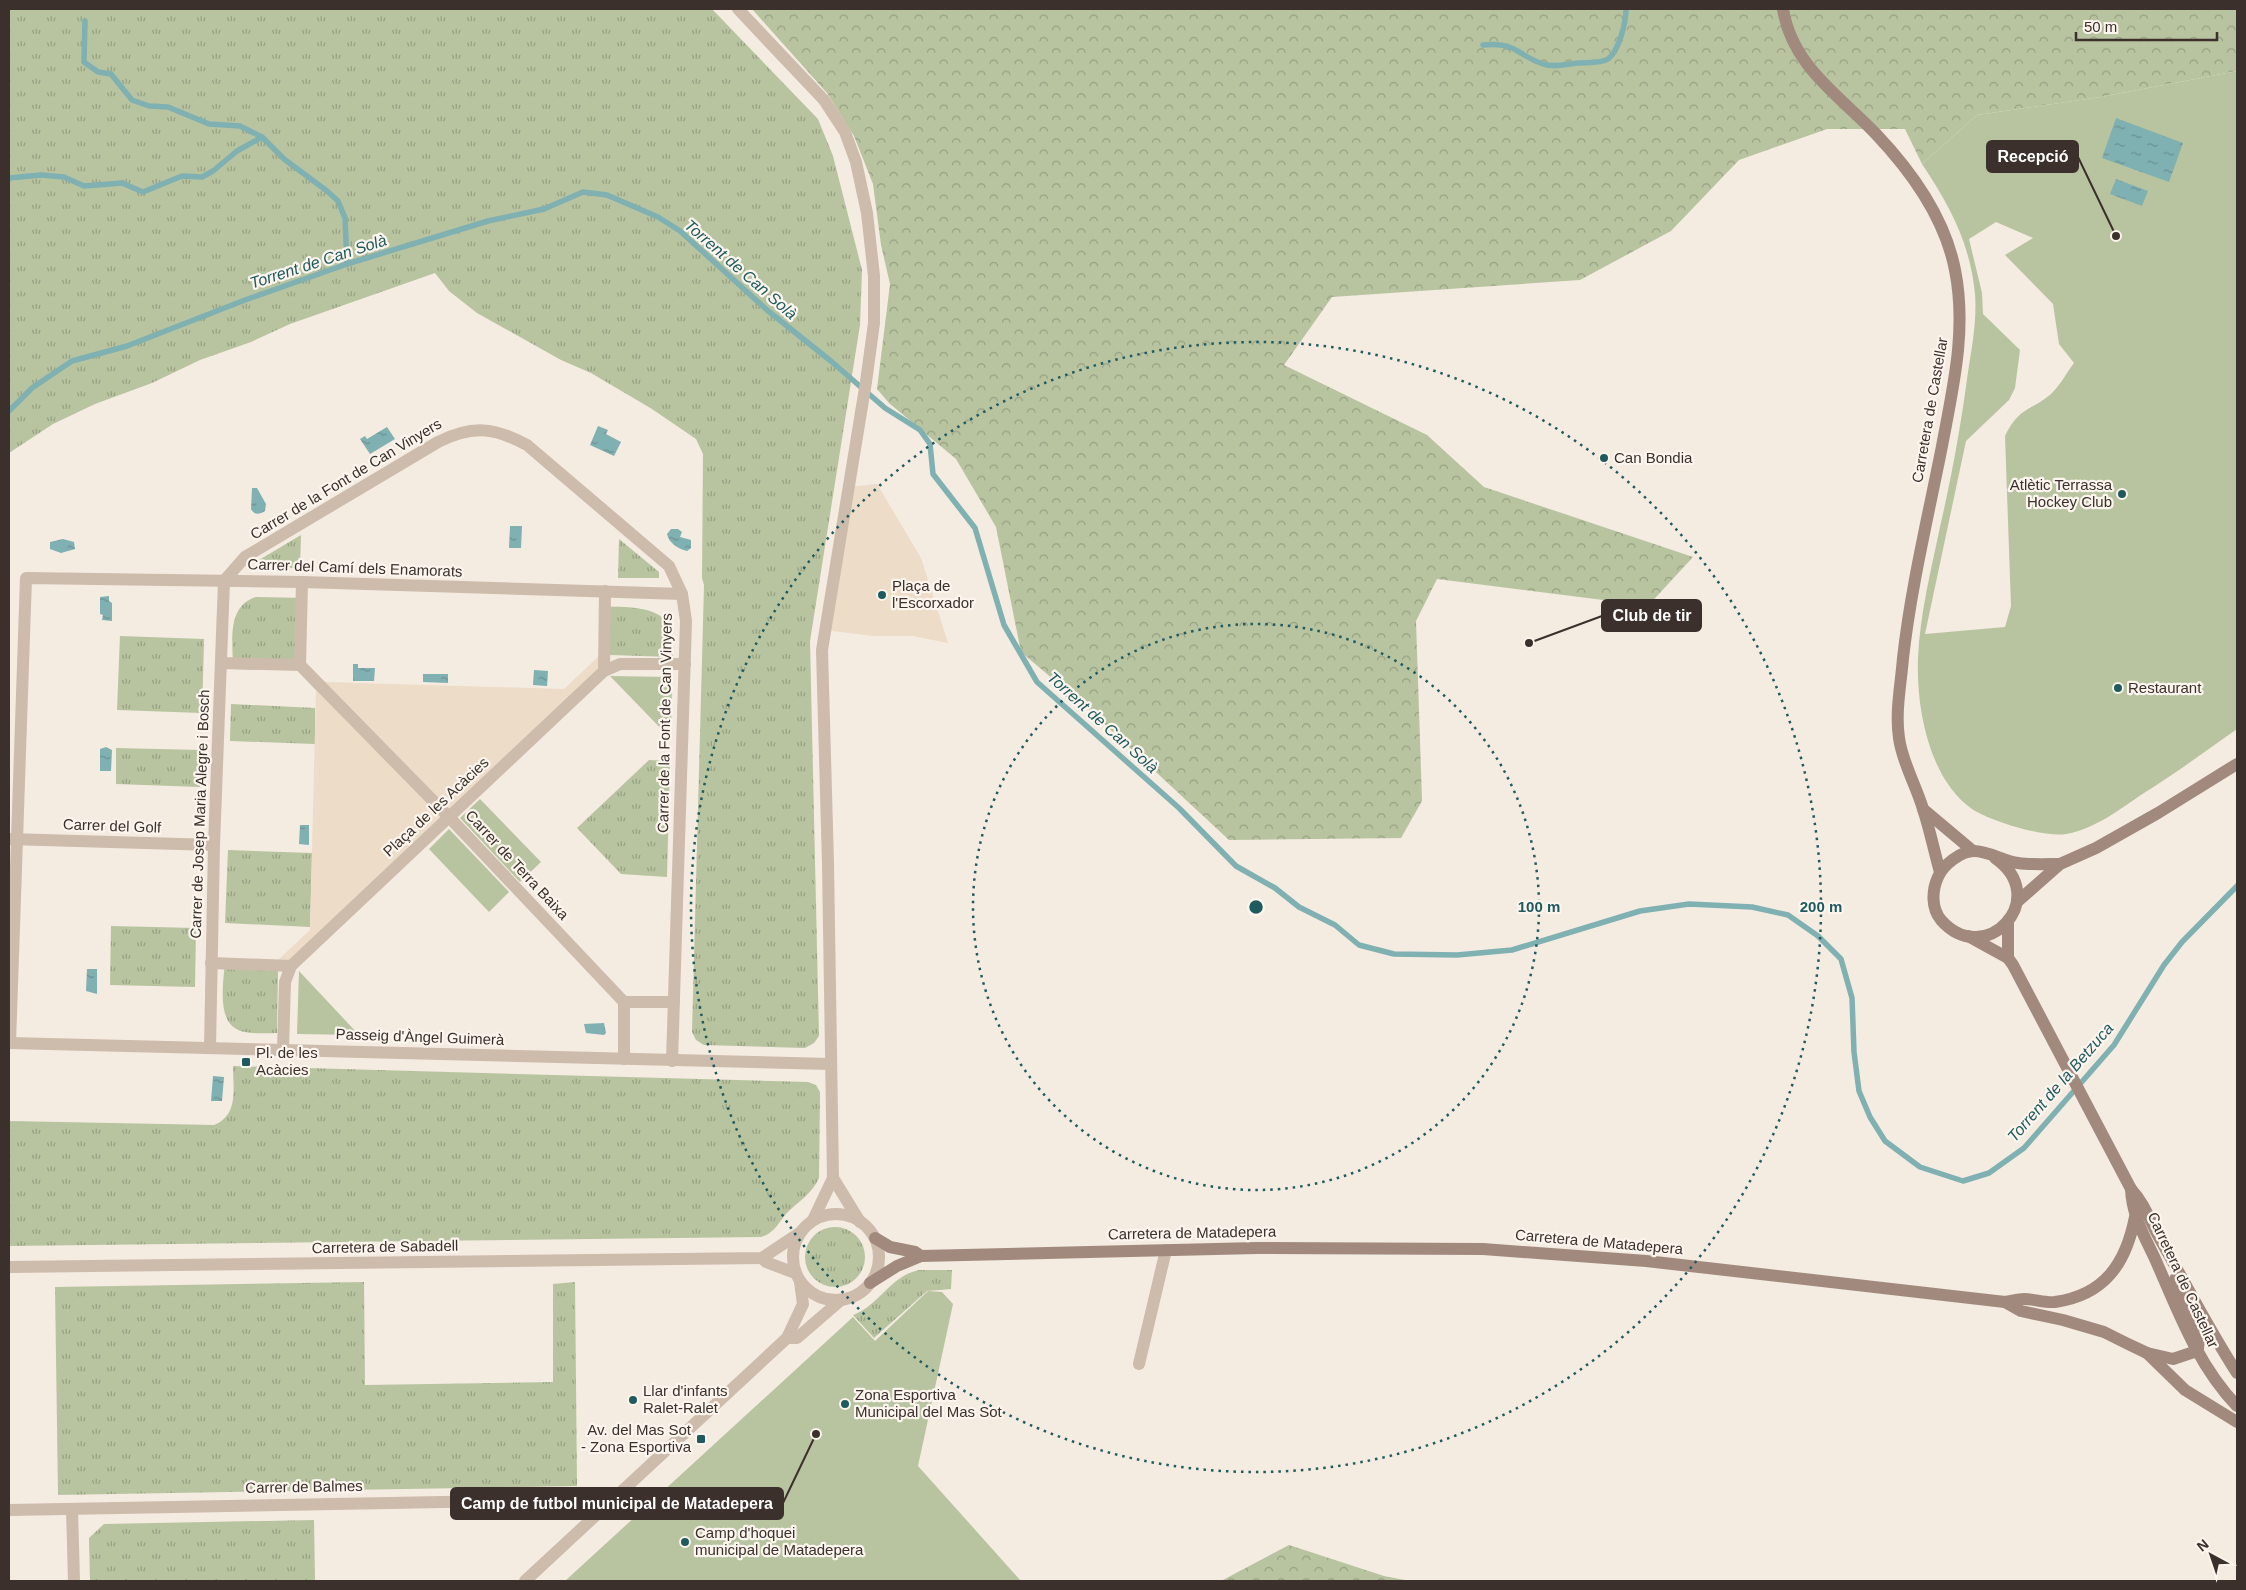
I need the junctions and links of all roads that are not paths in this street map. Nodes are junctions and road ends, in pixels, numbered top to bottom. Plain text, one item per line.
1 (738, 9) edge
2 (1784, 9) edge
3 (224, 581) junction
4 (302, 582) junction
5 (605, 591) junction
6 (682, 594) junction
7 (221, 663) junction
8 (685, 664) junction
9 (300, 665) junction
10 (604, 671) junction
11 (2237, 764) edge
12 (1923, 809) junction
13 (449, 817) junction
14 (14, 839) edge
15 (214, 845) junction
16 (1974, 851) junction
17 (1995, 858) junction
18 (2060, 864) junction
19 (1940, 872) junction
20 (2018, 901) junction
21 (2008, 921) junction
22 (1968, 936) junction
23 (2008, 958) junction
24 (211, 963) junction
25 (292, 966) junction
26 (624, 1002) junction
27 (674, 1002) junction
28 (9, 1043) edge
29 (210, 1048) junction
30 (283, 1049) junction
31 (624, 1059) junction
32 (672, 1060) junction
33 (830, 1064) junction
34 (833, 1178) junction
35 (2131, 1189) junction
36 (2135, 1217) junction
37 (813, 1220) junction
38 (860, 1222) junction
39 (801, 1232) junction
40 (875, 1238) junction
41 (1166, 1250) junction
42 (921, 1256) junction
43 (2170, 1257) junction
44 (762, 1258) junction
45 (9, 1268) edge
46 (798, 1277) junction
47 (870, 1283) junction
48 (841, 1300) junction
49 (2006, 1302) junction
50 (787, 1338) junction
51 (2197, 1351) junction
52 (2147, 1354) junction
53 (1139, 1364) dead end
54 (2237, 1373) edge
55 (2237, 1406) edge
56 (2237, 1422) edge
57 (72, 1509) junction
58 (9, 1510) edge
59 (599, 1512) junction
60 (74, 1581) edge
61 (525, 1581) edge

1 - 33 street
2 - 12 street, Carretera de Castellar
3 - 4 street, Carrer del Camí dels Enamorats
3 - 6 street, Carrer de la Font de Can Vinyers
3 - 7 street, Carrer de Josep Maria Alegre i Bosch
3 - 14 street, Carrer del Camí dels Enamorats
4 - 5 street, Carrer del Camí dels Enamorats
4 - 9 street
5 - 6 street, Carrer del Camí dels Enamorats
5 - 10 street
6 - 8 street, Carrer de la Font de Can Vinyers
7 - 9 street
7 - 15 street, Carrer de Josep Maria Alegre i Bosch
8 - 10 street, Plaça de les Acàcies
8 - 27 street, Carrer de la Font de Can Vinyers
9 - 13 street, Carrer de Terra Baixa
10 - 13 street, Plaça de les Acàcies
11 - 18 street
12 - 16 street
12 - 19 street, Carretera de Castellar
13 - 25 street, Plaça de les Acàcies
13 - 26 street, Carrer de Terra Baixa
14 - 15 street, Carrer del Golf
14 - 28 street
15 - 24 street, Carrer de Josep Maria Alegre i Bosch
16 - 17 street
16 - 19 street
17 - 18 street
17 - 20 street
18 - 20 street
19 - 22 street
20 - 21 street
21 - 22 street
21 - 23 street
22 - 23 street
23 - 35 street
24 - 25 street
24 - 29 street, Carrer de Josep Maria Alegre i Bosch
25 - 30 street, Plaça de les Acàcies
26 - 27 street
26 - 31 street
27 - 32 street, Carrer de la Font de Can Vinyers
28 - 29 street, Passeig d'Àngel Guimerà
29 - 30 street, Passeig d'Àngel Guimerà
30 - 31 street, Passeig d'Àngel Guimerà
31 - 32 street, Passeig d'Àngel Guimerà
32 - 33 street, Passeig d'Àngel Guimerà
33 - 34 street
34 - 37 street
34 - 38 street
35 - 36 street, Carretera de Castellar
35 - 43 street, Carretera de Castellar
36 - 49 street
36 - 51 street, Carretera de Castellar
37 - 38 street
37 - 39 street
38 - 40 street
39 - 44 street
39 - 46 street
40 - 42 street
40 - 47 street
41 - 42 street, Carretera de Matadepera
41 - 49 street, Carretera de Matadepera
41 - 53 street
42 - 47 street
43 - 51 street
43 - 54 street, Carretera de Castellar
44 - 45 street, Carretera de Sabadell
44 - 46 street, Carretera de Sabadell
46 - 48 street
46 - 50 street
47 - 48 street
48 - 50 street
49 - 52 street, Carretera de Matadepera
50 - 59 street
51 - 52 street
51 - 55 street, Carretera de Castellar
52 - 56 street, Carretera de Matadepera
57 - 58 street, Carrer de Balmes
57 - 59 street, Carrer de Balmes
57 - 60 street
59 - 61 street

